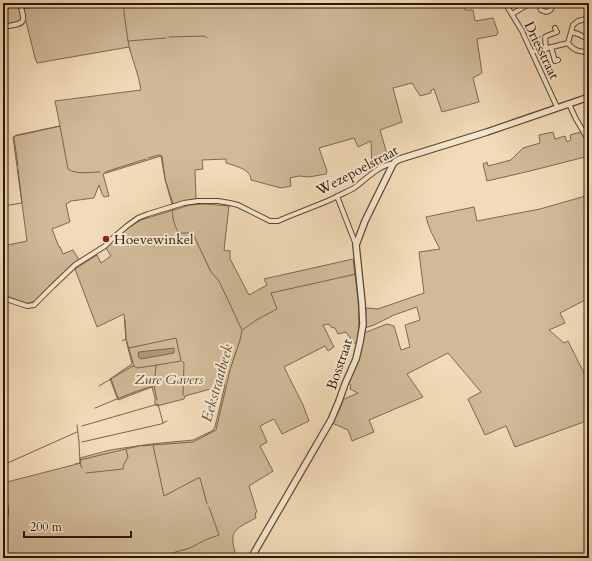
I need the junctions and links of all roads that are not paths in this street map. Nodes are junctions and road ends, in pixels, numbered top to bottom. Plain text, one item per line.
1 (20, 3) edge
2 (505, 3) edge
3 (551, 3) edge
4 (541, 4) edge
5 (512, 14) junction
6 (586, 19) dead end
7 (3, 27) edge
8 (556, 32) dead end
9 (571, 32) junction
10 (584, 37) dead end
11 (568, 43) junction
12 (551, 47) junction
13 (546, 49) junction
14 (589, 51) edge
15 (532, 52) junction
16 (555, 61) dead end
17 (589, 97) edge
18 (568, 104) junction
19 (557, 107) junction
20 (589, 141) edge
21 (393, 164) junction
22 (337, 196) junction
23 (356, 245) junction
24 (3, 298) edge
25 (3, 494) edge
26 (3, 535) edge
27 (252, 558) edge

1 - 7 street
2 - 5 street, Driesstraat
3 - 4 street
4 - 5 street
5 - 15 street, Driesstraat
6 - 9 street
8 - 13 street
9 - 10 street
9 - 11 street
11 - 12 street
11 - 14 street
12 - 13 street
12 - 16 street
13 - 15 street
15 - 19 street, Driesstraat
17 - 18 street, Wezepoelstraat
18 - 19 street, Wezepoelstraat
18 - 20 street
19 - 21 street, Wezepoelstraat
21 - 22 street, Wezepoelstraat
21 - 23 street, Bosstraat
22 - 23 street
22 - 24 street, Wezepoelstraat
23 - 27 street, Bosstraat
25 - 26 street

